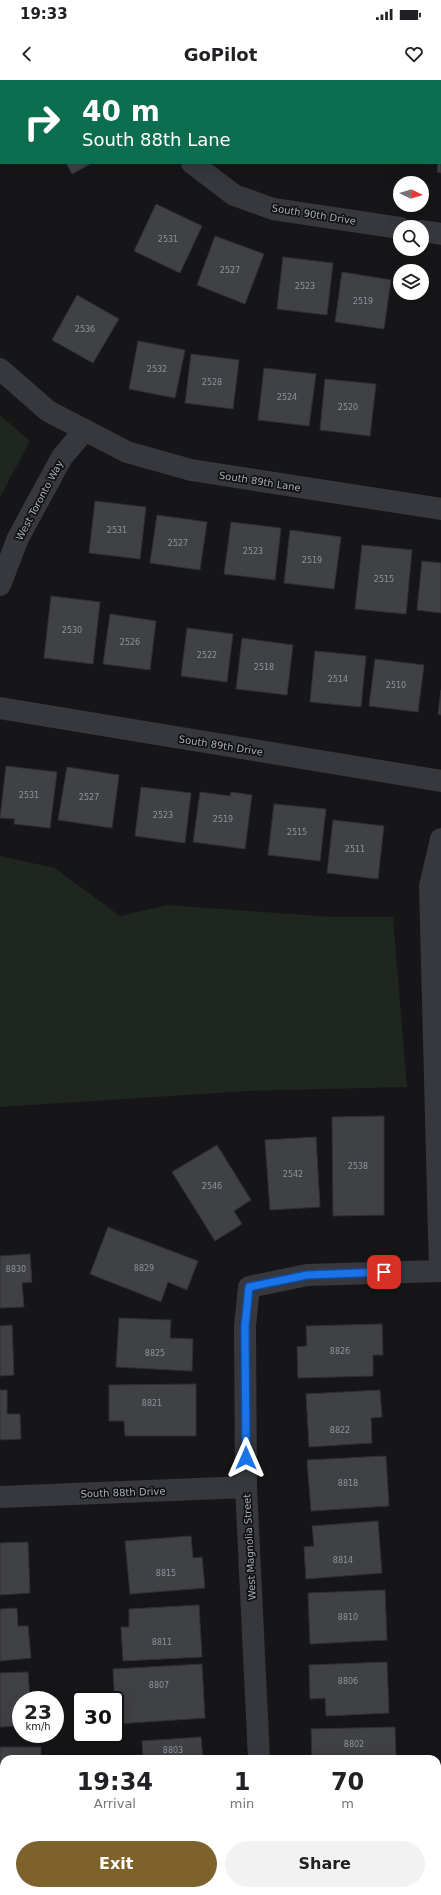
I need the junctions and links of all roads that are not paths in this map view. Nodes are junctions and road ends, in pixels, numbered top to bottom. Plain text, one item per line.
1 (193, 164) edge
2 (393, 227) edge
3 (429, 232) edge
4 (441, 234) edge
5 (0, 369) edge
6 (85, 430) junction
7 (441, 509) edge
8 (0, 585) edge
9 (0, 708) edge
10 (441, 781) edge
11 (441, 839) edge
12 (441, 1271) edge
13 (246, 1487) junction
14 (0, 1497) edge
15 (259, 1755) edge

1 - 2 street, South 90th Drive
3 - 4 street
5 - 6 street
6 - 7 street, South 89th Lane
6 - 8 street, West Toronto Way
9 - 10 street, South 89th Drive
11 - 12 street
12 - 13 street, West Magnolia Street
13 - 14 street, South 88th Drive
13 - 15 street, West Magnolia Street

